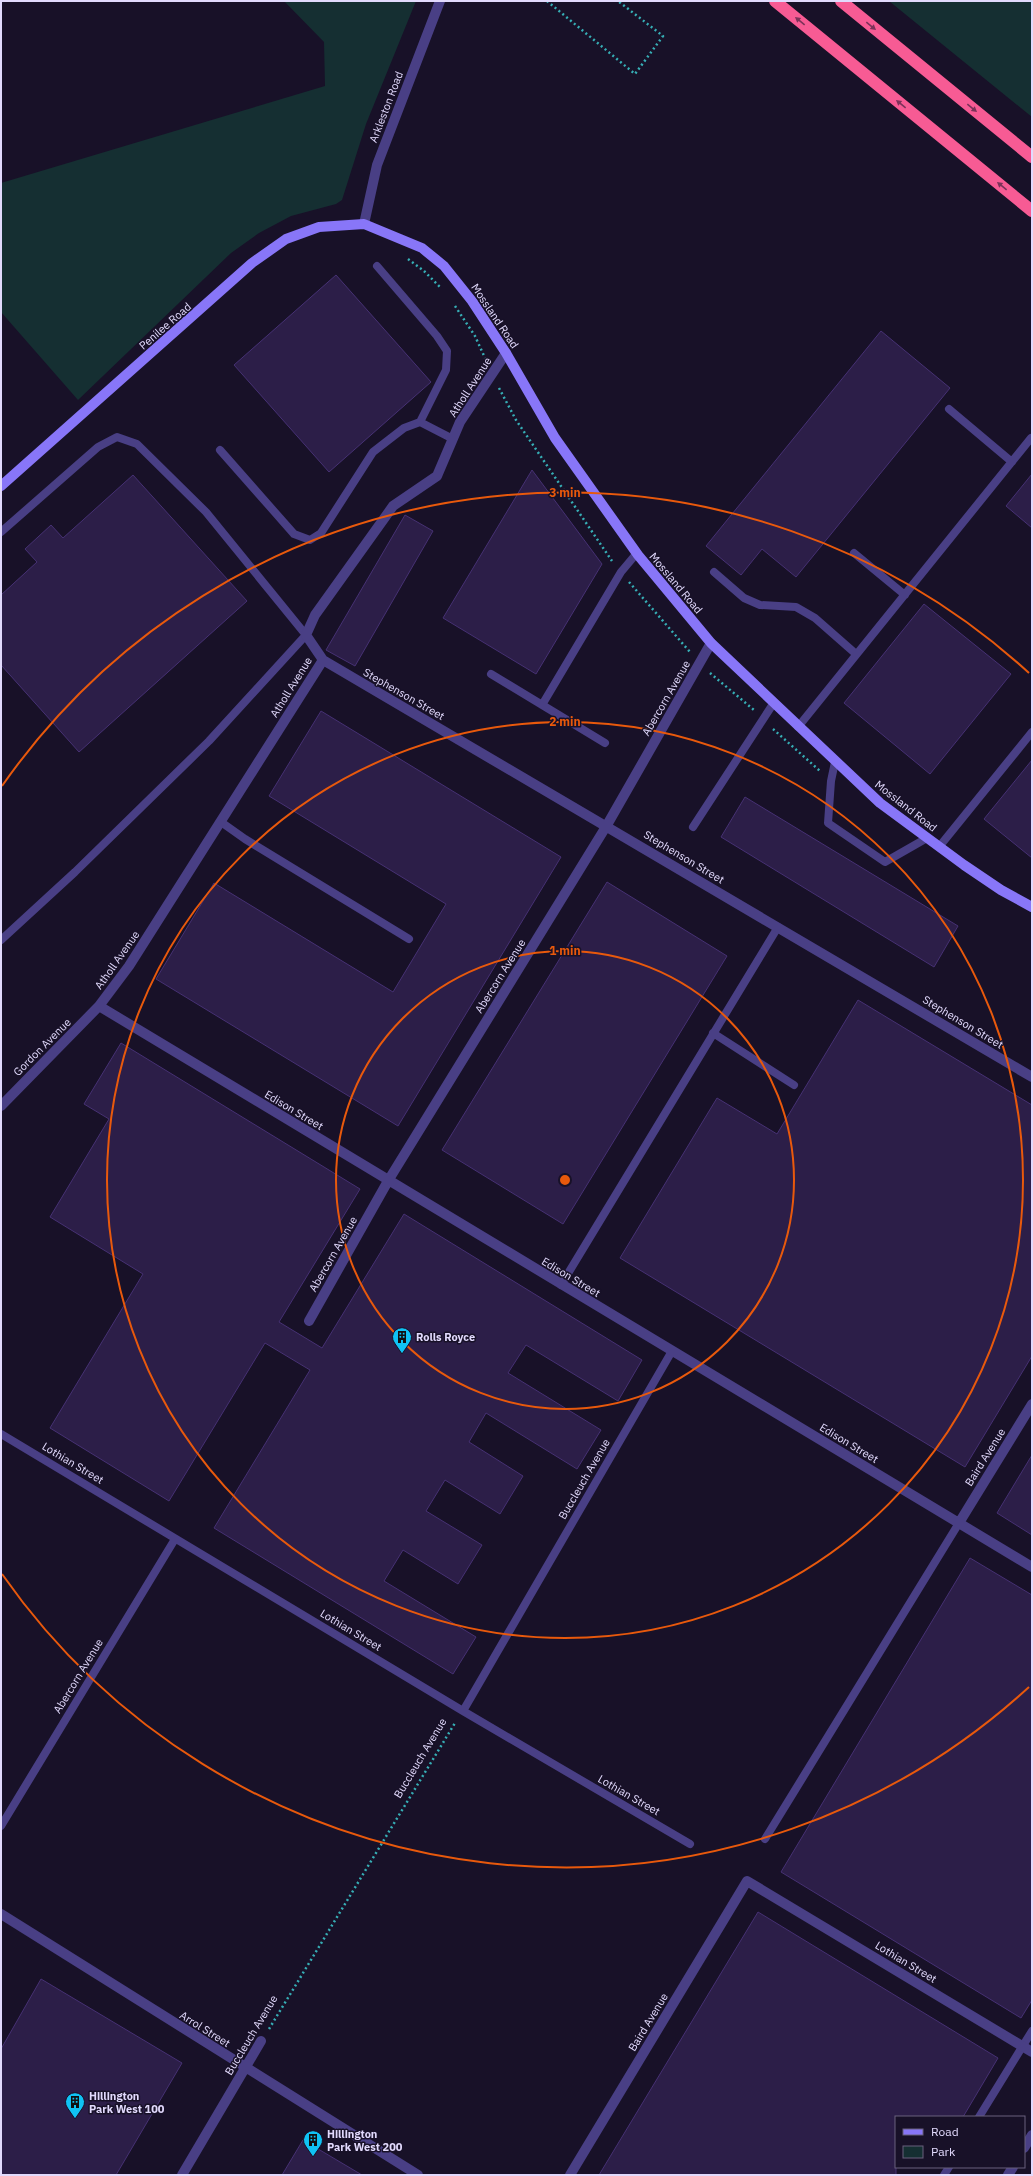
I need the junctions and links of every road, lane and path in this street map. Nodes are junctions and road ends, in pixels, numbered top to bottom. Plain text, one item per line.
1 (440, 1) edge
2 (547, 1) edge
3 (618, 1) edge
4 (775, 1) edge
5 (841, 1) edge
6 (1032, 157) edge
7 (1032, 211) edge
8 (364, 224) junction
9 (377, 266) dead end
10 (506, 353) junction
11 (949, 409) dead end
12 (420, 422) junction
13 (1031, 438) edge
14 (453, 439) junction
15 (220, 450) dead end
16 (1012, 462) junction
17 (1, 486) edge
18 (1, 532) edge
19 (854, 553) dead end
20 (637, 554) junction
21 (714, 572) dead end
22 (904, 595) junction
23 (306, 635) junction
24 (711, 644) junction
25 (856, 654) junction
26 (323, 660) junction
27 (491, 674) dead end
28 (773, 704) junction
29 (542, 705) junction
30 (798, 727) junction
31 (1032, 732) edge
32 (605, 743) dead end
33 (835, 762) junction
34 (221, 822) junction
35 (607, 826) junction
36 (693, 827) dead end
37 (927, 838) junction
38 (939, 847) junction
39 (1032, 907) edge
40 (778, 927) junction
41 (409, 939) dead end
42 (1, 940) edge
43 (100, 1006) junction
44 (713, 1033) junction
45 (1032, 1077) edge
46 (794, 1085) dead end
47 (1, 1106) edge
48 (388, 1181) junction
49 (561, 1285) junction
50 (309, 1321) dead end
51 (672, 1351) junction
52 (1032, 1404) edge
53 (1, 1434) edge
54 (959, 1523) junction
55 (176, 1539) junction
56 (1032, 1567) edge
57 (463, 1711) junction
58 (1, 1826) edge
59 (765, 1839) dead end
60 (690, 1844) dead end
61 (747, 1881) joint
62 (1, 1914) edge
63 (1032, 2031) edge
64 (261, 2041) joint
65 (1023, 2046) junction
66 (1032, 2052) edge
67 (245, 2068) junction
68 (980, 2116) edge
69 (1032, 2135) edge
70 (1025, 2146) edge
71 (182, 2175) edge
72 (418, 2175) edge
73 (570, 2175) edge

1 - 8 street, Arkleston Road
2 - 3 path
7 -> 4 highway
5 -> 6 highway
8 - 10 street, Mossland Road
8 - 17 street, Penilee Road
9 - 12 lane
10 - 14 street, Atholl Avenue
10 - 20 street, Mossland Road
11 - 16 lane
12 - 14 lane
12 - 15 lane
13 - 16 lane
14 - 23 street, Atholl Avenue
16 - 22 lane
18 - 23 lane
19 - 22 lane
20 - 24 street, Mossland Road
20 - 29 lane
21 - 25 lane
22 - 25 lane
23 - 26 street, Atholl Avenue
23 - 42 lane
24 - 28 street, Mossland Road
24 - 35 street, Abercorn Avenue
25 - 30 lane
26 - 34 street, Atholl Avenue
26 - 35 street, Stephenson Street
27 - 29 lane
28 - 30 street, Mossland Road
28 - 36 lane
29 - 32 lane
30 - 33 street, Mossland Road
31 - 38 lane
33 - 37 street, Mossland Road
33 - 37 lane
34 - 41 lane
34 - 43 street, Atholl Avenue
35 - 40 street, Stephenson Street
35 - 48 street, Abercorn Avenue
37 - 38 street, Mossland Road
38 - 39 street, Mossland Road
40 - 44 lane
40 - 45 street, Stephenson Street
43 - 47 street, Gordon Avenue
43 - 48 street, Edison Street
44 - 46 lane
44 - 49 lane
48 - 49 street, Edison Street
48 - 50 street, Abercorn Avenue
49 - 51 street, Edison Street
51 - 54 street, Edison Street
51 - 57 lane, Buccleuch Avenue
52 - 54 street, Baird Avenue
53 - 55 lane, Lothian Street
54 - 56 street, Edison Street
54 - 59 lane
55 - 57 lane, Lothian Street
55 - 58 lane, Abercorn Avenue
57 - 60 lane, Lothian Street
57 - 64 path, Buccleuch Avenue
61 - 65 street, Lothian Street
61 - 73 street, Baird Avenue
62 - 67 street, Arrol Street
63 - 65 lane
64 - 67 street, Buccleuch Avenue
65 - 66 street, Lothian Street
65 - 68 lane
67 - 71 street, Buccleuch Avenue
67 - 72 street, Arrol Street
69 - 70 street

